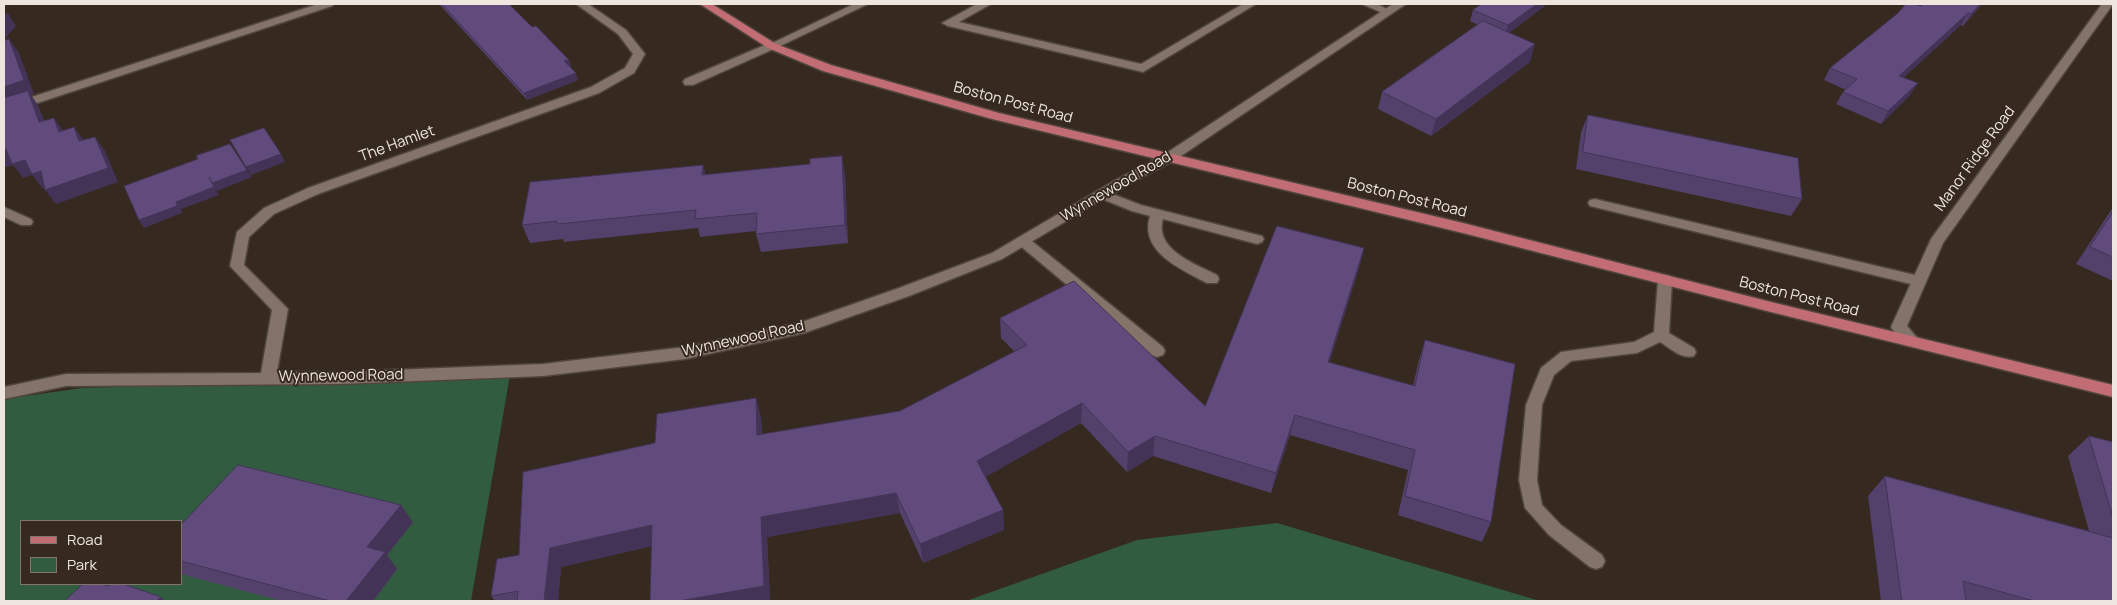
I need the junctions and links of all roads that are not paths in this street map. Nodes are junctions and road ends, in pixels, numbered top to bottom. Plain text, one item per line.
1 (328, 4) edge
2 (581, 4) edge
3 (705, 4) edge
4 (862, 4) edge
5 (985, 4) edge
6 (1250, 4) edge
7 (1368, 4) edge
8 (1400, 4) edge
9 (2107, 4) edge
10 (1387, 12) junction
11 (772, 46) junction
12 (689, 82) dead end
13 (4, 110) edge
14 (1170, 157) junction
15 (1102, 194) junction
16 (1595, 204) dead end
17 (4, 211) edge
18 (1158, 213) junction
19 (26, 222) dead end
20 (1257, 239) dead end
21 (1023, 241) junction
22 (1212, 279) dead end
23 (1665, 280) junction
24 (1919, 281) junction
25 (1661, 335) junction
26 (1912, 341) junction
27 (1157, 351) dead end
28 (1688, 352) dead end
29 (268, 377) junction
30 (2113, 391) edge
31 (4, 393) edge
32 (1596, 561) dead end

1 - 13 street
2 - 29 street, The Hamlet
3 - 11 main road, Boston Post Road
4 - 11 street
5 - 6 street
7 - 10 street
8 - 10 street, Wynnewood Road
9 - 24 street, Manor Ridge Road
10 - 14 street, Wynnewood Road
11 - 12 street
11 - 14 main road, Boston Post Road
14 - 15 street, Wynnewood Road
14 - 23 main road, Boston Post Road
15 - 18 street
15 - 21 street, Wynnewood Road
16 - 24 street
17 - 19 street
18 - 20 street
18 - 22 street
21 - 27 street
21 - 29 street, Wynnewood Road
23 - 25 street
23 - 26 main road, Boston Post Road
24 - 26 street, Manor Ridge Road
25 - 28 street
25 - 32 street
26 - 30 main road, Boston Post Road
29 - 31 street, Wynnewood Road

